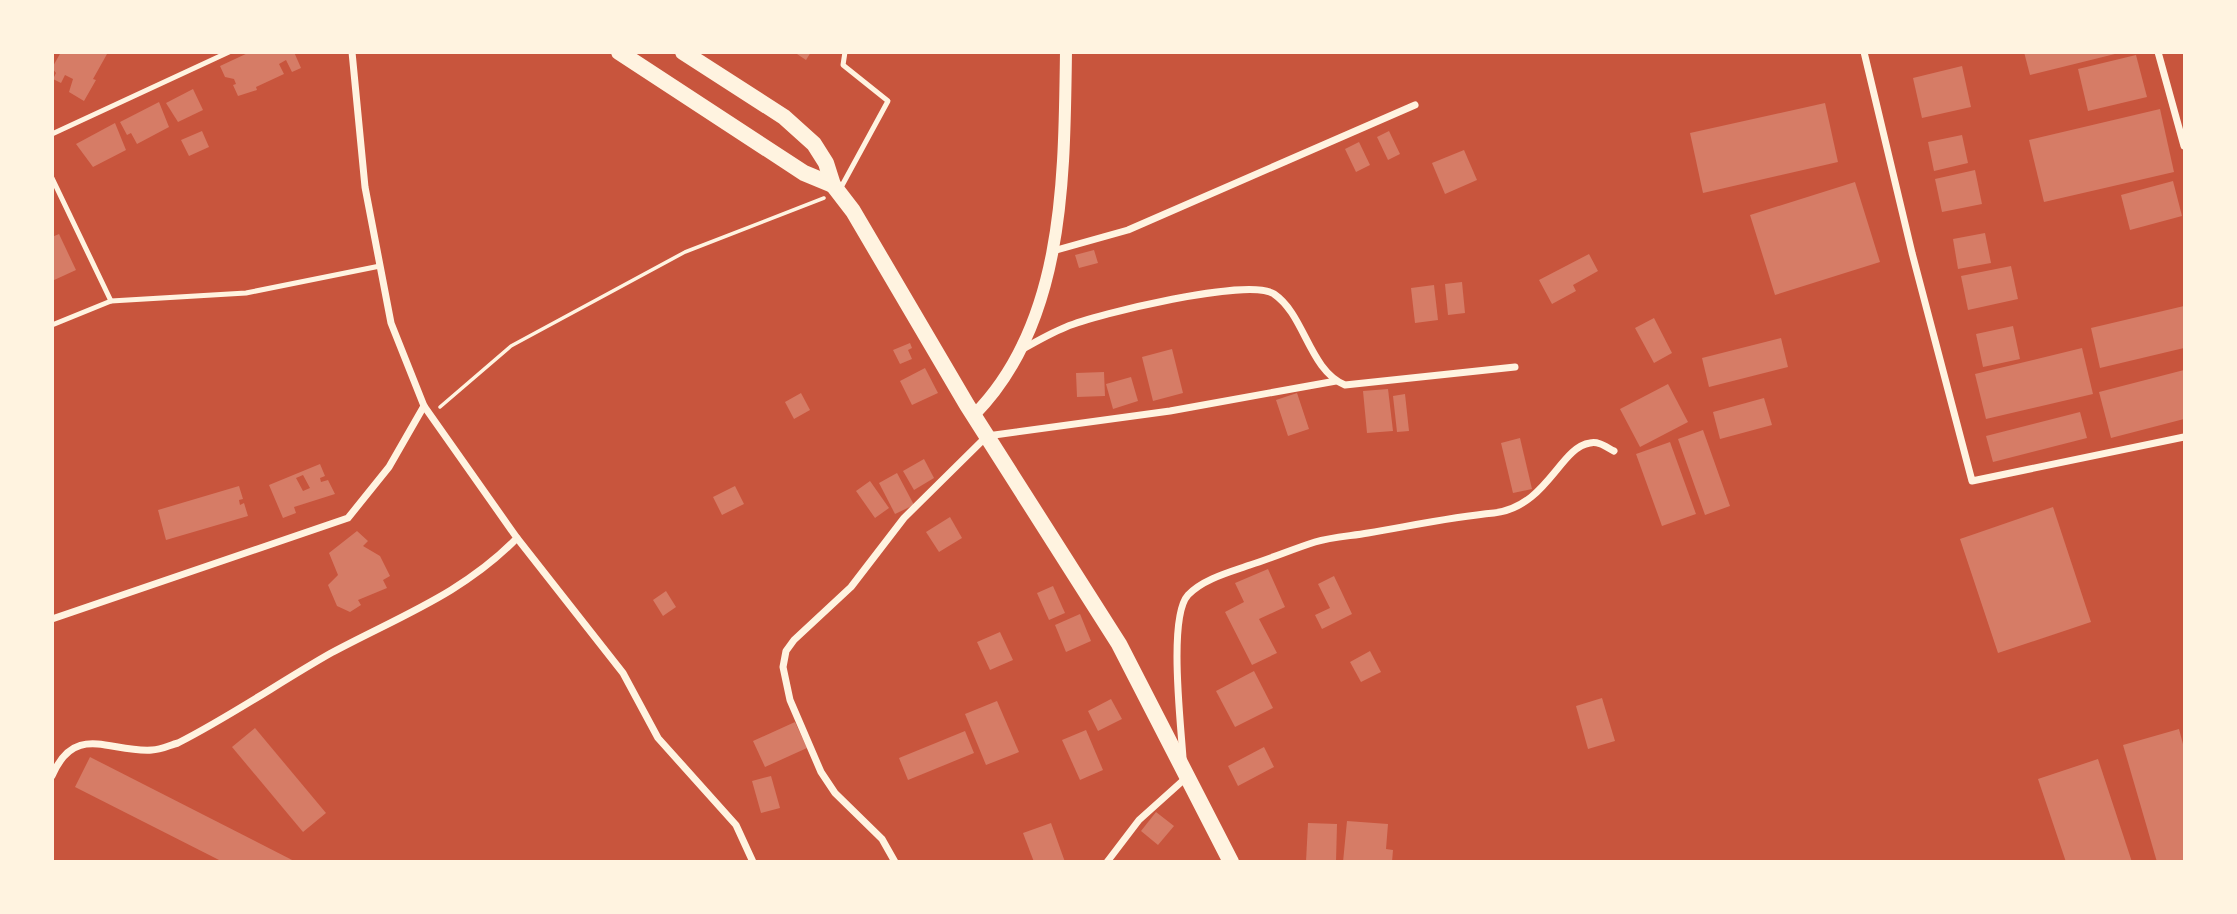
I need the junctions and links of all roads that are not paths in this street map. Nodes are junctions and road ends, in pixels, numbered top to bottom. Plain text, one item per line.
1 (229, 52) edge
2 (352, 52) edge
3 (619, 52) edge
4 (683, 52) edge
5 (845, 52) edge
6 (1066, 52) edge
7 (1864, 52) edge
8 (2158, 52) edge
9 (1415, 105) dead end
10 (52, 134) edge
11 (2185, 146) edge
12 (52, 178) edge
13 (835, 189) junction
14 (1052, 251) junction
15 (380, 266) junction
16 (111, 301) junction
17 (52, 325) edge
18 (1022, 349) junction
19 (1514, 367) dead end
20 (1336, 381) junction
21 (424, 406) junction
22 (974, 415) junction
23 (987, 436) junction
24 (2185, 437) edge
25 (1614, 451) dead end
26 (517, 538) junction
27 (52, 619) edge
28 (1186, 770) junction
29 (52, 776) edge
30 (753, 862) edge
31 (895, 862) edge
32 (1107, 862) edge
33 (1231, 862) edge

1 - 10 lane
2 - 15 street
3 - 13 main road
4 - 13 main road
5 - 13 lane
6 - 14 street
7 - 24 street
8 - 11 street
9 - 14 street
12 - 16 lane
13 - 22 main road
14 - 18 street
15 - 16 lane
15 - 21 street
16 - 17 lane
18 - 20 street
18 - 22 street
19 - 20 street
20 - 23 street
21 - 26 street
21 - 27 street
22 - 23 main road
23 - 28 main road
23 - 31 street
25 - 28 street
26 - 29 street
26 - 30 street
28 - 32 street
28 - 33 main road

